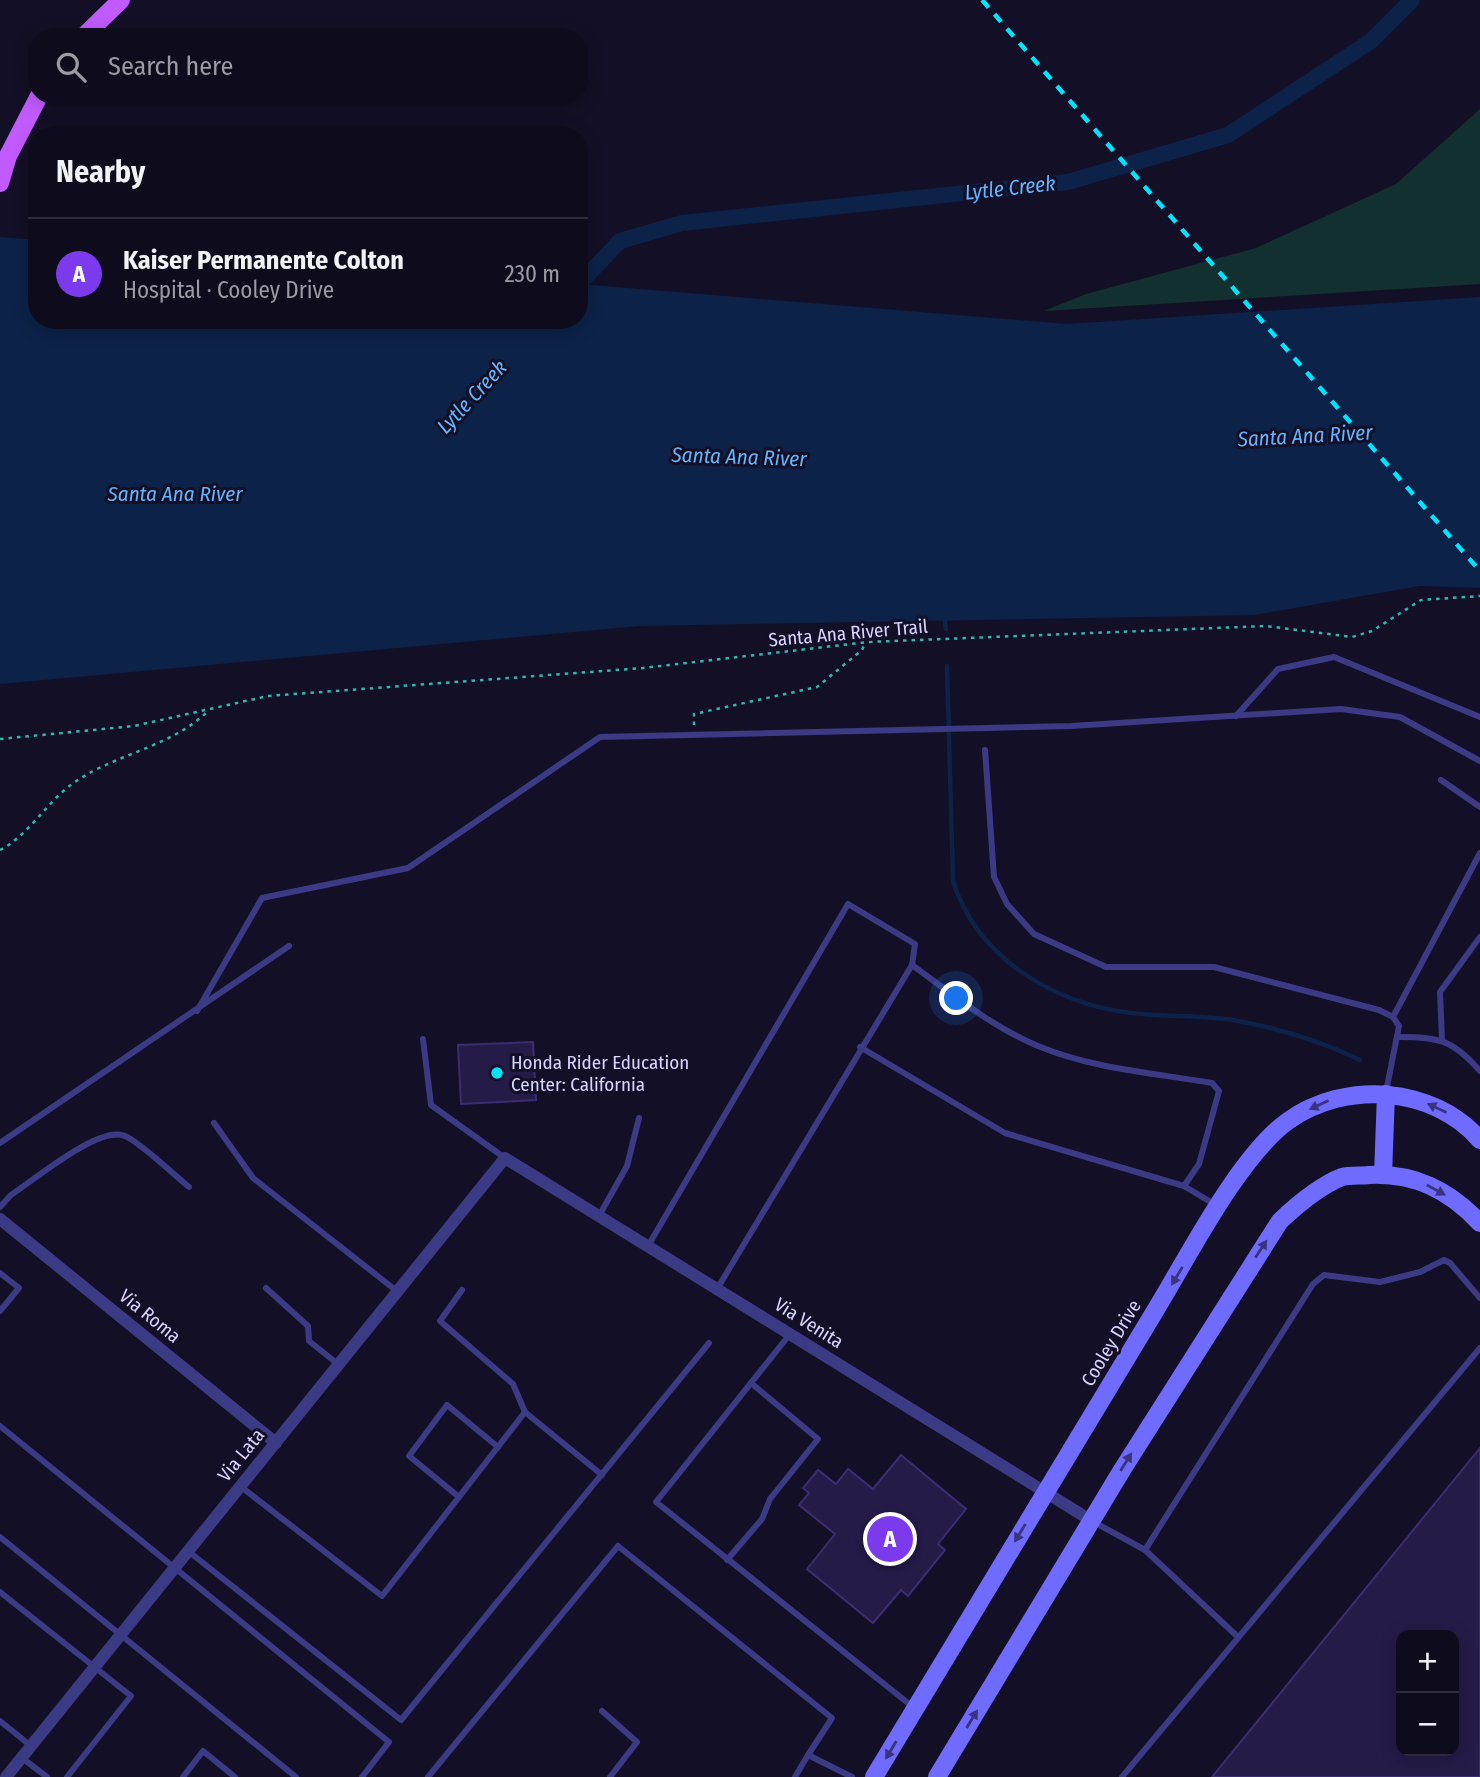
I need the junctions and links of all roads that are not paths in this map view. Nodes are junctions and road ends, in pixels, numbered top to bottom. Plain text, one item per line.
1 (121, 0) edge
2 (92, 28) edge
3 (34, 105) edge
4 (0, 183) edge
5 (1236, 716) junction
6 (1480, 716) edge
7 (985, 750) dead end
8 (1480, 761) edge
9 (1441, 780) dead end
10 (1480, 807) edge
11 (1480, 853) edge
12 (1480, 937) edge
13 (289, 946) dead end
14 (912, 965) junction
15 (197, 1011) junction
16 (1393, 1017) junction
17 (1399, 1037) junction
18 (423, 1039) dead end
19 (1442, 1040) junction
20 (860, 1047) junction
21 (1480, 1071) edge
22 (1386, 1094) junction
23 (639, 1118) dead end
24 (214, 1123) dead end
25 (1480, 1140) edge
26 (0, 1143) edge
27 (505, 1158) junction
28 (1384, 1175) junction
29 (1184, 1186) junction
30 (189, 1188) dead end
31 (0, 1207) edge
32 (1219, 1207) junction
33 (599, 1216) junction
34 (0, 1219) edge
35 (1480, 1223) edge
36 (648, 1246) junction
37 (0, 1273) edge
38 (265, 1288) dead end
39 (717, 1289) junction
40 (462, 1290) dead end
41 (398, 1292) junction
42 (1480, 1298) edge
43 (0, 1311) edge
44 (790, 1334) junction
45 (709, 1343) dead end
46 (1480, 1348) edge
47 (339, 1365) junction
48 (751, 1382) junction
49 (525, 1412) junction
50 (0, 1426) edge
51 (276, 1443) junction
52 (498, 1447) junction
53 (602, 1475) junction
54 (240, 1486) junction
55 (1045, 1492) junction
56 (459, 1497) junction
57 (1092, 1521) junction
58 (0, 1537) edge
59 (1145, 1550) junction
60 (188, 1551) junction
61 (727, 1560) junction
62 (176, 1566) junction
63 (0, 1592) edge
64 (120, 1635) junction
65 (1238, 1637) junction
66 (94, 1668) junction
67 (915, 1709) junction
68 (602, 1711) dead end
69 (0, 1721) edge
70 (31, 1746) junction
71 (808, 1755) junction
72 (22, 1758) junction
73 (6, 1777) edge
74 (47, 1777) edge
75 (67, 1777) edge
76 (183, 1777) edge
77 (235, 1777) edge
78 (296, 1777) edge
79 (362, 1777) edge
80 (428, 1777) edge
81 (610, 1777) edge
82 (794, 1777) edge
83 (852, 1777) edge
84 (874, 1777) edge
85 (937, 1777) edge
86 (1122, 1777) edge

1 - 2 main road
3 - 4 main road
5 - 6 lane
5 - 8 lane
5 - 15 lane
7 - 16 lane
9 - 10 lane
11 - 16 lane
12 - 19 lane
13 - 15 lane
14 - 20 lane
14 - 29 lane
14 - 36 lane
15 - 26 lane
16 - 17 lane
17 - 19 lane
17 - 22 lane
18 - 27 lane
19 - 21 lane
20 - 29 lane
20 - 39 lane
25 -> 22 street, Cooley Drive
22 - 28 street
22 -> 32 street, Cooley Drive
23 - 33 lane
24 - 41 lane
27 - 33 street, Via Venita
27 - 41 street, Via Lata
28 -> 35 street
57 -> 28 street
29 - 32 lane
30 - 31 lane
32 -> 55 street, Cooley Drive
33 - 36 street, Via Venita
34 - 51 street, Via Roma
36 - 39 street, Via Venita
37 - 43 lane
38 - 47 lane
39 - 44 street, Via Venita
40 - 49 lane
41 - 47 street, Via Lata
42 - 59 lane
44 - 48 lane
44 - 55 street, Via Venita
45 - 53 lane
46 - 65 lane
47 - 51 street, Via Lata
48 - 61 lane
48 - 61 lane
49 - 52 lane
49 - 53 lane
50 - 62 lane
51 - 54 street, Via Lata
52 - 56 lane
52 - 56 lane
53 - 60 lane
54 - 56 lane
54 - 60 street, Via Lata
55 - 57 street, Via Venita
55 -> 67 street, Cooley Drive
57 - 59 lane
85 -> 57 street
58 - 64 lane
59 - 65 lane
60 - 62 street, Via Lata
61 - 67 lane
62 - 64 street, Via Lata
62 - 79 lane
63 - 66 lane
64 - 66 street, Via Lata
64 - 78 lane
65 - 86 lane
66 - 70 street, Via Lata
66 - 75 lane
67 -> 84 street, Cooley Drive
68 - 81 lane
69 - 70 lane
70 - 72 street, Via Lata
71 - 80 lane
71 - 82 lane
71 - 83 lane
72 - 73 street, Via Lata
72 - 74 lane
76 - 77 lane

